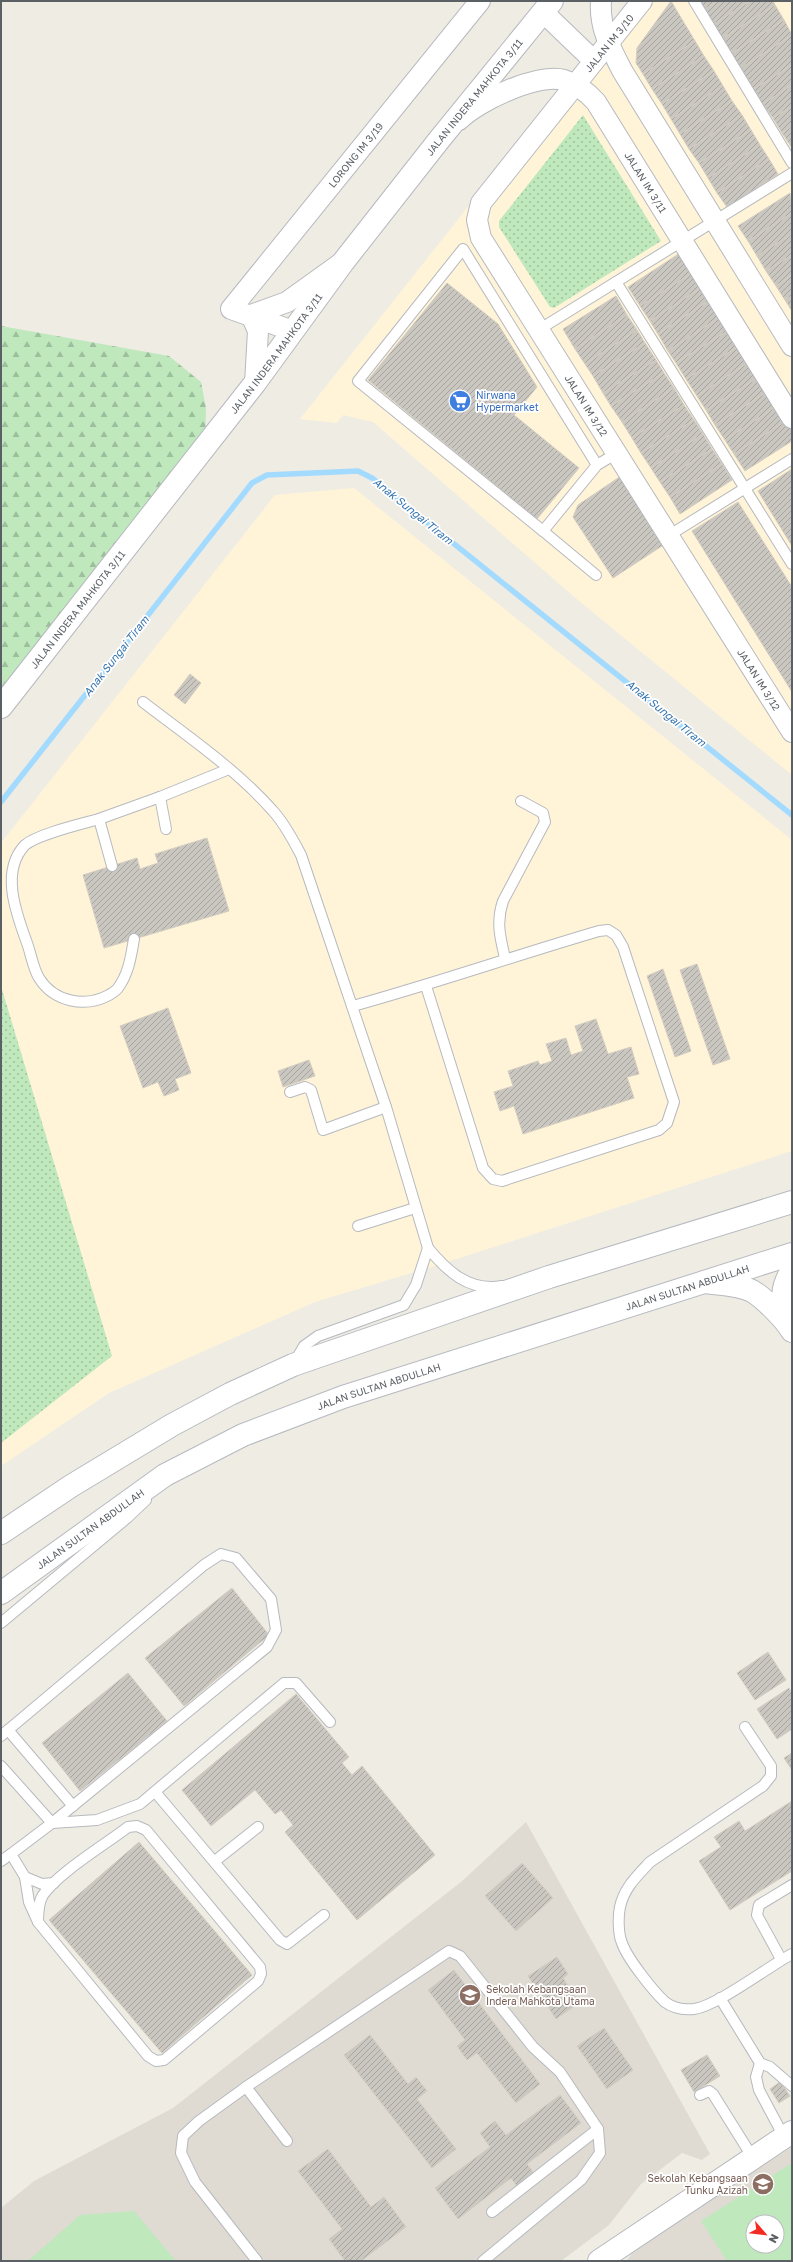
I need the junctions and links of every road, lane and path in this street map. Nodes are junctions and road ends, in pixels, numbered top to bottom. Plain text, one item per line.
1 (480, 1) edge
2 (601, 1) edge
3 (642, 1) edge
4 (694, 1) edge
5 (547, 6) edge
6 (608, 43) junction
7 (594, 61) junction
8 (575, 84) junction
9 (439, 140) junction
10 (792, 163) edge
11 (792, 173) edge
12 (714, 221) junction
13 (683, 241) junction
14 (344, 261) junction
15 (616, 282) junction
16 (251, 315) junction
17 (540, 329) junction
18 (293, 331) junction
19 (792, 346) edge
20 (255, 383) junction
21 (792, 418) edge
22 (617, 453) junction
23 (792, 459) edge
24 (597, 465) junction
25 (744, 488) junction
26 (543, 531) junction
27 (668, 536) junction
28 (792, 564) edge
29 (596, 575) dead end
30 (143, 702) dead end
31 (1, 707) edge
32 (792, 732) edge
33 (229, 769) junction
34 (160, 797) junction
35 (521, 801) dead end
36 (99, 819) junction
37 (166, 829) dead end
38 (112, 866) dead end
39 (134, 939) dead end
40 (505, 958) junction
41 (426, 986) junction
42 (353, 1006) junction
43 (290, 1092) dead end
44 (386, 1107) junction
45 (792, 1202) edge
46 (415, 1208) junction
47 (358, 1226) dead end
48 (428, 1248) junction
49 (792, 1254) edge
50 (792, 1270) edge
51 (549, 1278) junction
52 (705, 1282) junction
53 (790, 1327) edge
54 (293, 1365) junction
55 (165, 1475) junction
56 (1, 1533) edge
57 (1, 1593) edge
58 (1, 1623) edge
59 (330, 1722) dead end
60 (745, 1727) dead end
61 (5, 1733) edge
62 (1, 1766) edge
63 (156, 1793) junction
64 (73, 1806) junction
65 (52, 1823) junction
66 (258, 1827) dead end
67 (10, 1854) junction
68 (1, 1861) edge
69 (215, 1862) junction
70 (25, 1877) junction
71 (54, 1883) junction
72 (792, 1885) edge
73 (324, 1915) dead end
74 (38, 1922) junction
75 (792, 1954) edge
76 (781, 1959) junction
77 (720, 1998) junction
78 (760, 2063) junction
79 (792, 2086) edge
80 (246, 2087) junction
81 (700, 2095) dead end
82 (598, 2129) junction
83 (788, 2135) edge
84 (287, 2141) dead end
85 (753, 2158) junction
86 (492, 2212) dead end
87 (256, 2261) edge
88 (483, 2261) edge
89 (599, 2261) edge

1 - 16 street, LORONG IM 3/19
2 - 6 street
3 - 6 street, JALAN IM 3/10
4 - 10 lane
5 - 7 street
5 - 9 main road, JALAN INDERA MAHKOTA 3/11
6 - 7 street, JALAN IM 3/10
6 - 12 street
7 - 8 street, JALAN IM 3/10
8 - 9 street, JALAN IM 3/11
8 - 13 street, JALAN IM 3/11
8 - 17 street, JALAN IM 3/12
9 - 14 main road, JALAN INDERA MAHKOTA 3/11
11 - 12 lane
12 - 13 lane
12 - 19 street
13 - 15 lane
13 - 21 street, JALAN IM 3/11
14 - 16 street
14 - 18 main road, JALAN INDERA MAHKOTA 3/11
15 - 17 lane
15 - 25 lane
16 - 18 street
16 - 20 street
17 - 22 street, JALAN IM 3/12
18 - 20 main road, JALAN INDERA MAHKOTA 3/11
20 - 31 main road, JALAN INDERA MAHKOTA 3/11
22 - 24 lane
22 - 27 street, JALAN IM 3/12
23 - 25 lane
24 - 26 lane
24 - 26 lane
25 - 27 lane
25 - 28 lane
26 - 29 lane
27 - 32 street, JALAN IM 3/12
30 - 33 lane
33 - 34 lane
33 - 42 lane
34 - 36 lane
34 - 37 lane
35 - 40 lane
36 - 38 lane
36 - 39 lane
40 - 41 lane
40 - 41 lane
41 - 42 lane
42 - 44 lane
43 - 44 lane
44 - 46 lane
45 - 51 main road
46 - 47 lane
46 - 48 lane
48 - 51 lane
48 - 54 lane
49 - 52 main road, JALAN SULTAN ABDULLAH
50 - 53 main road
51 - 54 main road
52 - 53 main road
52 - 55 main road, JALAN SULTAN ABDULLAH
54 - 56 main road
55 - 57 main road, JALAN SULTAN ABDULLAH
55 - 58 lane
59 - 63 lane
60 - 77 lane
61 - 64 lane
61 - 64 lane
62 - 65 lane
63 - 65 lane
63 - 69 lane
64 - 65 lane
65 - 67 lane
66 - 69 lane
67 - 68 lane
67 - 70 lane
69 - 73 lane
70 - 71 lane
70 - 74 lane
71 - 74 lane
71 - 74 lane
72 - 76 lane
75 - 76 lane
76 - 77 lane
77 - 78 lane
78 - 79 lane
78 - 83 lane
80 - 82 lane
80 - 84 lane
80 - 87 lane
81 - 85 lane
82 - 86 lane
82 - 88 lane
83 - 85 main road
85 - 89 main road

